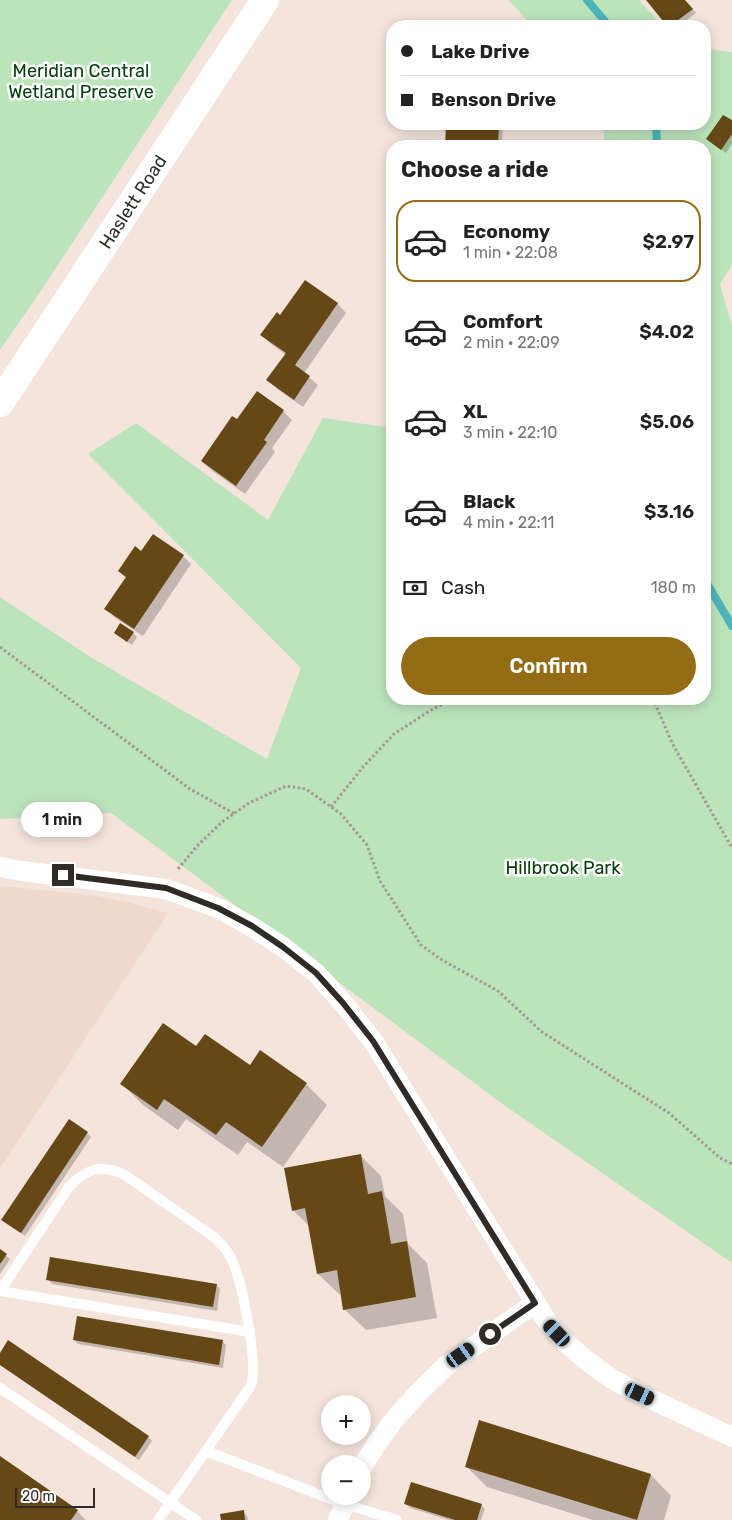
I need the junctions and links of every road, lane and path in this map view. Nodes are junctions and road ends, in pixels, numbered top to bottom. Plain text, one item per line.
1 (265, 0) edge
2 (0, 403) edge
3 (0, 648) edge
4 (441, 705) edge
5 (656, 705) edge
6 (331, 807) junction
7 (235, 814) junction
8 (732, 848) edge
9 (0, 867) edge
10 (166, 888) junction
11 (732, 1164) edge
12 (0, 1291) edge
13 (535, 1303) junction
14 (250, 1332) junction
15 (0, 1388) edge
16 (732, 1437) edge
17 (206, 1451) junction
18 (370, 1455) edge
19 (171, 1502) junction
20 (343, 1507) edge
21 (158, 1520) edge
22 (196, 1520) edge
23 (397, 1520) edge

1 - 2 main road, Haslett Road
3 - 7 path
4 - 6 path
5 - 8 path
6 - 7 path
6 - 11 path
7 - 10 path
9 - 10 street
10 - 13 street
12 - 14 lane
12 - 14 lane
13 - 16 street
13 - 18 street
14 - 17 lane
15 - 19 lane
17 - 19 lane
17 - 20 lane
19 - 21 lane
19 - 22 lane
20 - 23 lane

